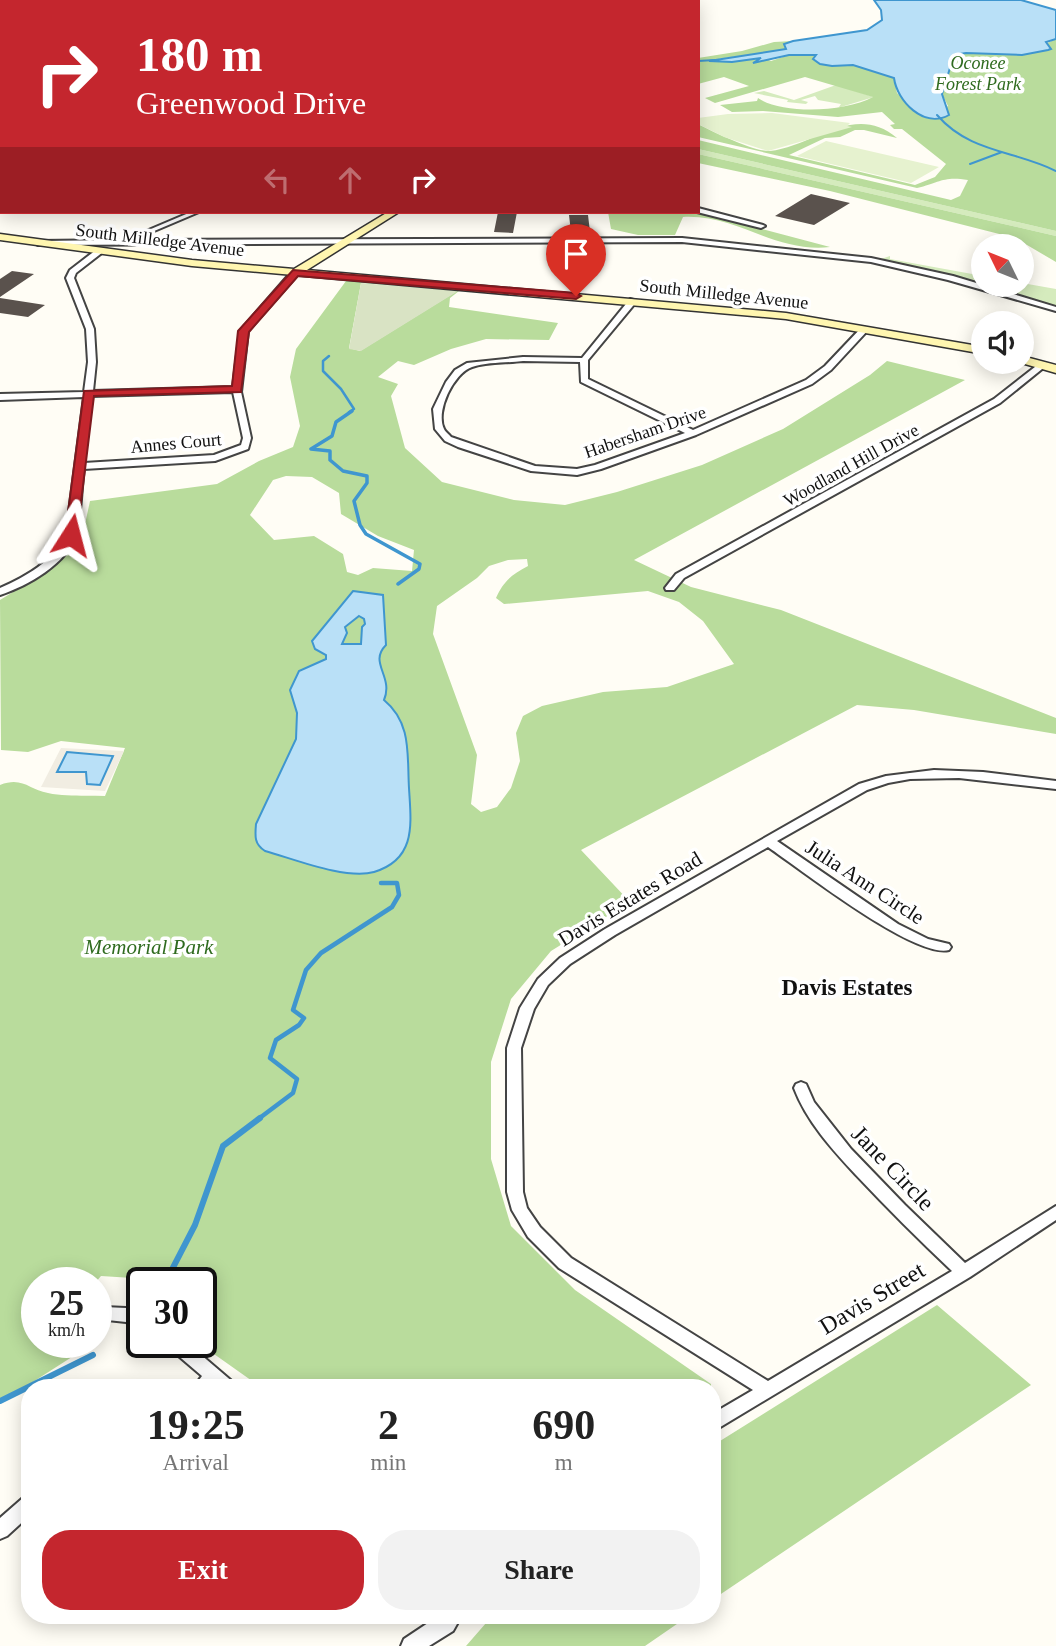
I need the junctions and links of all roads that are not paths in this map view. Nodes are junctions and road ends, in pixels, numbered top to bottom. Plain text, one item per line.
1 (700, 211) edge
2 (191, 214) edge
3 (391, 214) edge
4 (761, 226) dead end
5 (0, 237) edge
6 (344, 241) junction
7 (38, 243) junction
8 (123, 243) junction
9 (99, 252) junction
10 (296, 272) junction
11 (633, 301) junction
12 (1056, 309) edge
13 (865, 329) junction
14 (971, 349) edge
15 (584, 360) junction
16 (1034, 363) edge
17 (1043, 365) junction
18 (1056, 369) edge
19 (237, 389) junction
20 (88, 393) junction
21 (0, 397) edge
22 (693, 433) junction
23 (80, 467) junction
24 (670, 588) dead end
25 (0, 592) edge
26 (1056, 785) edge
27 (768, 841) junction
28 (944, 947) dead end
29 (801, 1088) dead end
30 (1056, 1212) edge
31 (964, 1272) junction
32 (187, 1358) edge
33 (205, 1379) edge
34 (768, 1390) junction
35 (721, 1419) edge
36 (21, 1511) edge
37 (0, 1530) edge
38 (443, 1624) edge
39 (411, 1646) edge

1 - 4 street
2 - 8 street
3 - 6 main road
5 - 7 main road, South Milledge Avenue
6 - 8 street
6 - 10 main road
6 - 12 street
7 - 8 street
7 - 9 main road, South Milledge Avenue
9 - 10 main road, South Milledge Avenue
9 - 20 street
10 - 11 main road, South Milledge Avenue
10 - 19 street, Annes Court
11 - 13 main road, South Milledge Avenue
11 - 15 street
13 - 14 main road, South Milledge Avenue
13 - 22 street, Habersham Drive
15 - 22 street
15 - 22 street, Habersham Drive
16 - 17 main road
17 - 18 main road
17 - 24 street, Woodland Hill Drive
19 - 20 street
19 - 23 street, Annes Court
20 - 21 street
20 - 23 street
23 - 25 street
26 - 27 street, Davis Estates Road
27 - 28 street, Julia Ann Circle
27 - 34 street, Davis Estates Road
29 - 31 street, Jane Circle
30 - 31 street, Davis Street
31 - 34 street, Davis Street
32 - 33 street
34 - 35 street, Davis Street
36 - 37 street
38 - 39 street

